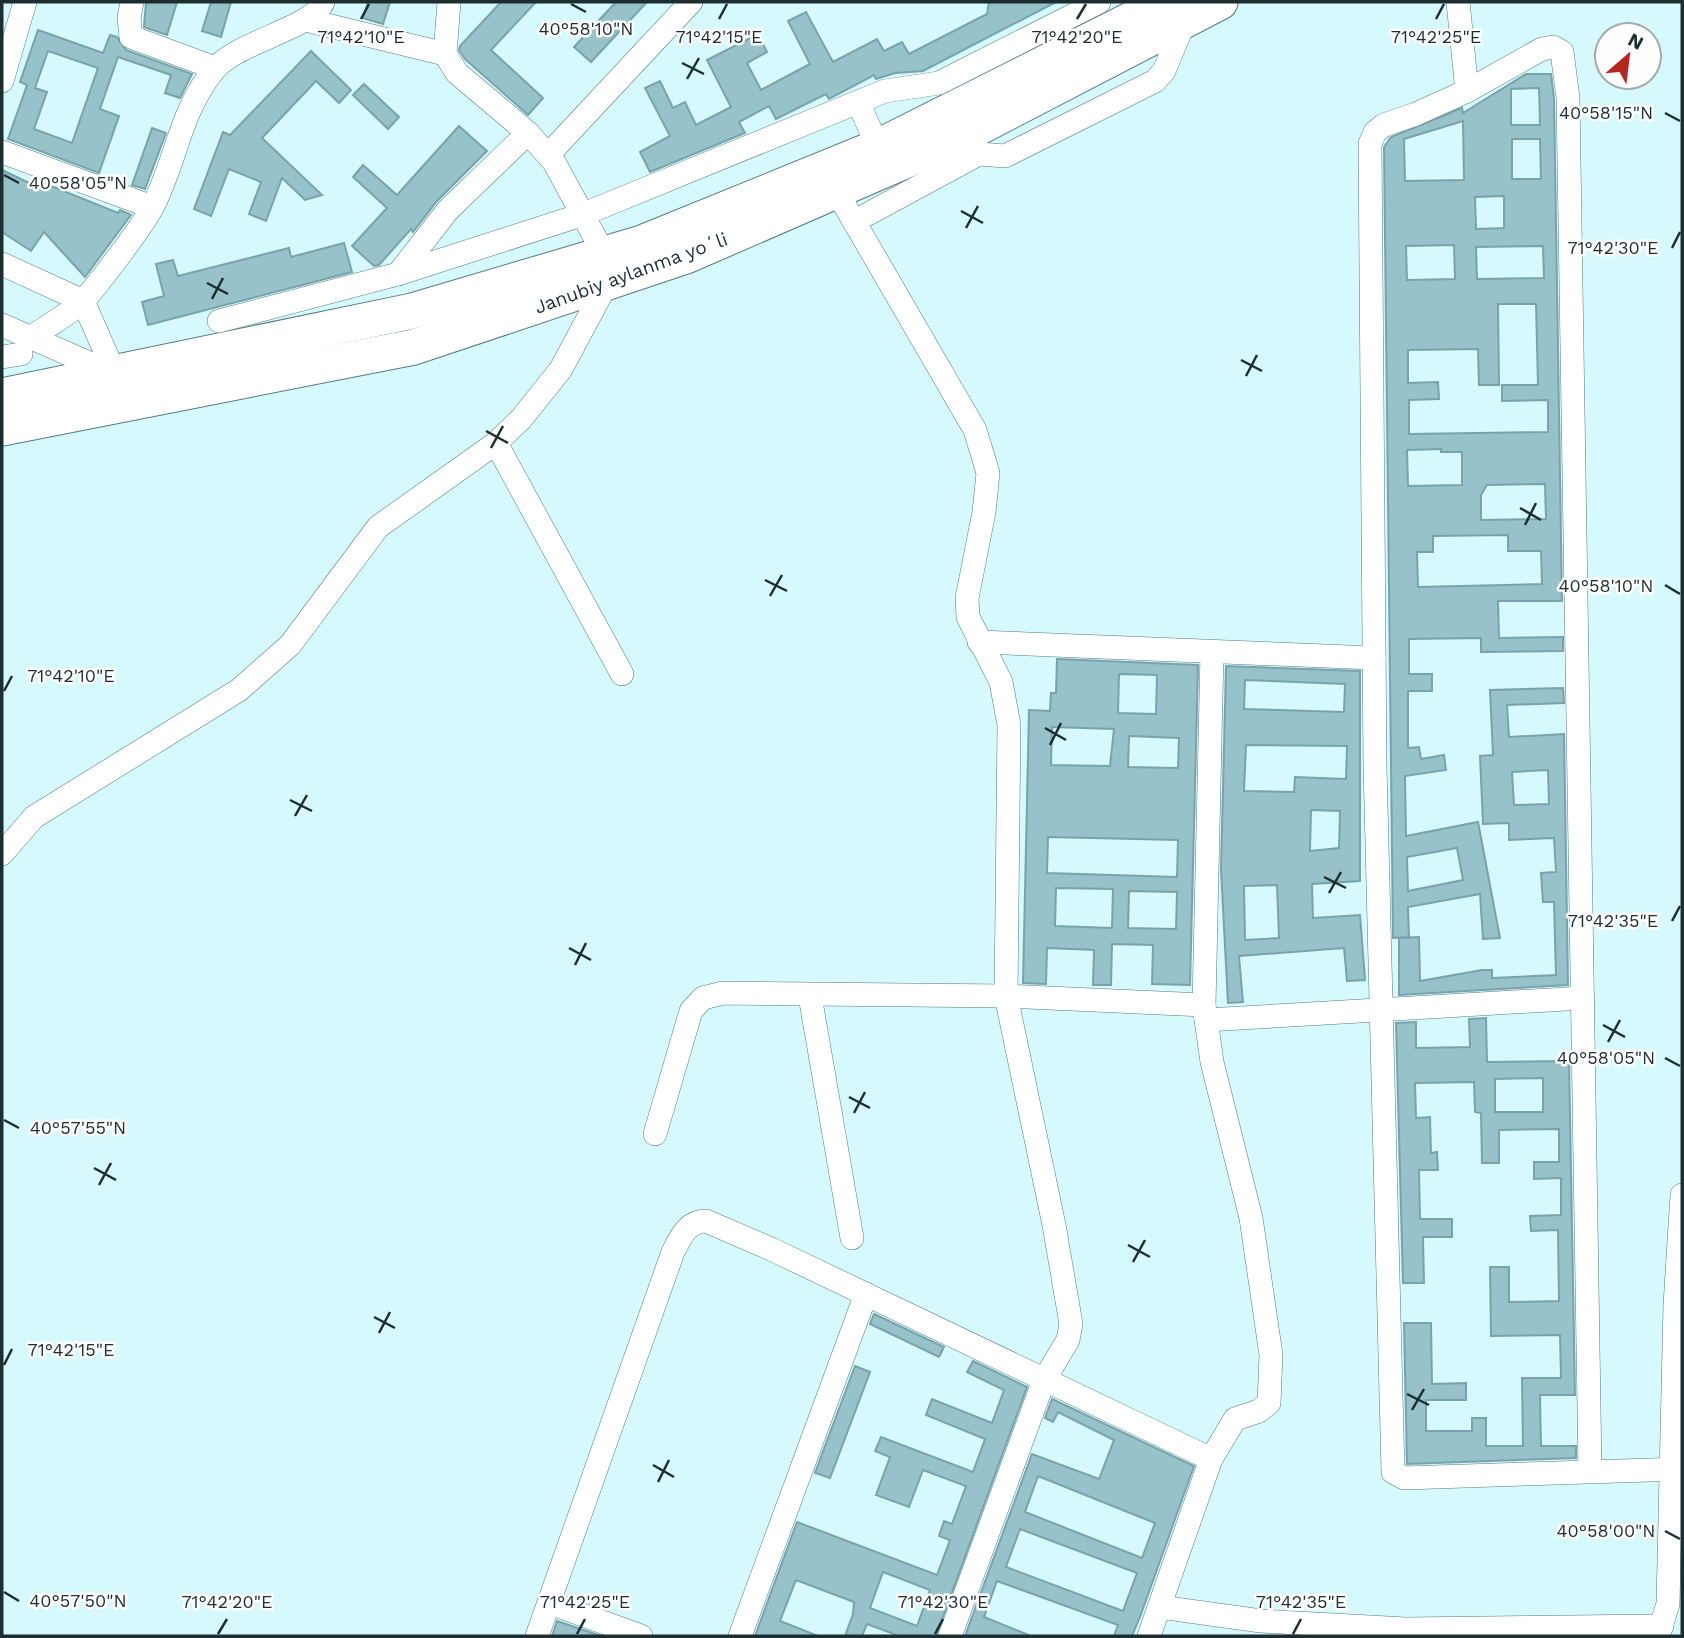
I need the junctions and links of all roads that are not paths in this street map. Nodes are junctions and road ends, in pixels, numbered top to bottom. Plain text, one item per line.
1 (24, 2) edge
2 (132, 2) edge
3 (323, 2) edge
4 (449, 2) edge
5 (691, 2) edge
6 (1220, 2) edge
7 (1458, 2) edge
8 (1175, 11) edge
9 (1100, 13) edge
10 (306, 20) junction
11 (445, 54) junction
12 (215, 68) junction
13 (1000, 70) junction
14 (2, 81) edge
15 (915, 86) junction
16 (1467, 92) junction
17 (858, 102) junction
18 (931, 121) junction
19 (528, 134) junction
20 (971, 145) junction
21 (878, 147) junction
22 (2, 152) edge
23 (548, 155) junction
24 (837, 192) junction
25 (152, 207) junction
26 (584, 214) junction
27 (855, 221) junction
28 (2, 264) edge
29 (605, 269) junction
30 (398, 274) junction
31 (83, 301) junction
32 (219, 321) dead end
33 (2, 325) edge
34 (18, 349) edge
35 (114, 374) junction
36 (2, 396) edge
37 (2, 428) edge
38 (496, 443) junction
39 (979, 642) junction
40 (1212, 652) junction
41 (1374, 659) junction
42 (622, 674) dead end
43 (2, 854) edge
44 (810, 996) junction
45 (1006, 996) junction
46 (1583, 998) junction
47 (1381, 1009) junction
48 (1205, 1013) junction
49 (655, 1134) dead end
50 (1682, 1195) edge
51 (852, 1238) dead end
52 (866, 1294) junction
53 (1044, 1380) junction
54 (1211, 1459) junction
55 (1678, 1469) edge
56 (1590, 1471) junction
57 (550, 1603) junction
58 (1160, 1607) junction
59 (1660, 1631) edge
60 (537, 1636) edge
61 (640, 1636) edge
62 (740, 1636) edge
63 (950, 1636) edge
64 (1149, 1636) edge

1 - 14 street
2 - 12 street
3 - 10 street
4 - 11 street
5 - 23 street
6 - 8 highway, Janubiy aylanma yoʻli
7 - 16 street
8 - 9 highway, Janubiy aylanma yoʻli
8 - 20 highway, Janubiy aylanma yoʻli
9 - 13 highway, Janubiy aylanma yoʻli
10 - 11 street
10 - 12 street
11 - 19 street
12 - 25 street
13 - 15 street
13 - 18 highway, Janubiy aylanma yoʻli
15 - 17 street
15 - 18 street
16 - 41 street
16 - 46 street
17 - 21 street
17 - 26 street
18 - 21 highway, Janubiy aylanma yoʻli
19 - 23 street
19 - 30 street
20 - 24 highway, Janubiy aylanma yoʻli
20 - 27 street
21 - 29 highway, Janubiy aylanma yoʻli
22 - 25 street
23 - 26 street
24 - 27 street
24 - 29 highway, Janubiy aylanma yoʻli
25 - 31 street
26 - 29 street
26 - 30 street
27 - 39 street
28 - 31 street
29 - 35 highway, Janubiy aylanma yoʻli
29 - 37 highway, Janubiy aylanma yoʻli
29 - 38 street
30 - 32 street
31 - 34 street
31 - 35 street
33 - 34 street
34 - 35 street
35 - 36 highway, Janubiy aylanma yoʻli
38 - 42 street
38 - 43 street
39 - 40 street
39 - 45 street
40 - 41 street
40 - 48 street
41 - 47 street
44 - 45 street
44 - 49 street
44 - 51 street
45 - 48 street
45 - 53 street
46 - 47 street
46 - 56 street
47 - 48 street
47 - 56 street
48 - 54 street
50 - 55 street
52 - 53 street
52 - 57 street
52 - 62 street
53 - 54 street
53 - 63 street
54 - 58 street
55 - 56 street
55 - 59 street
57 - 60 street
57 - 61 street
58 - 59 street
58 - 64 street

